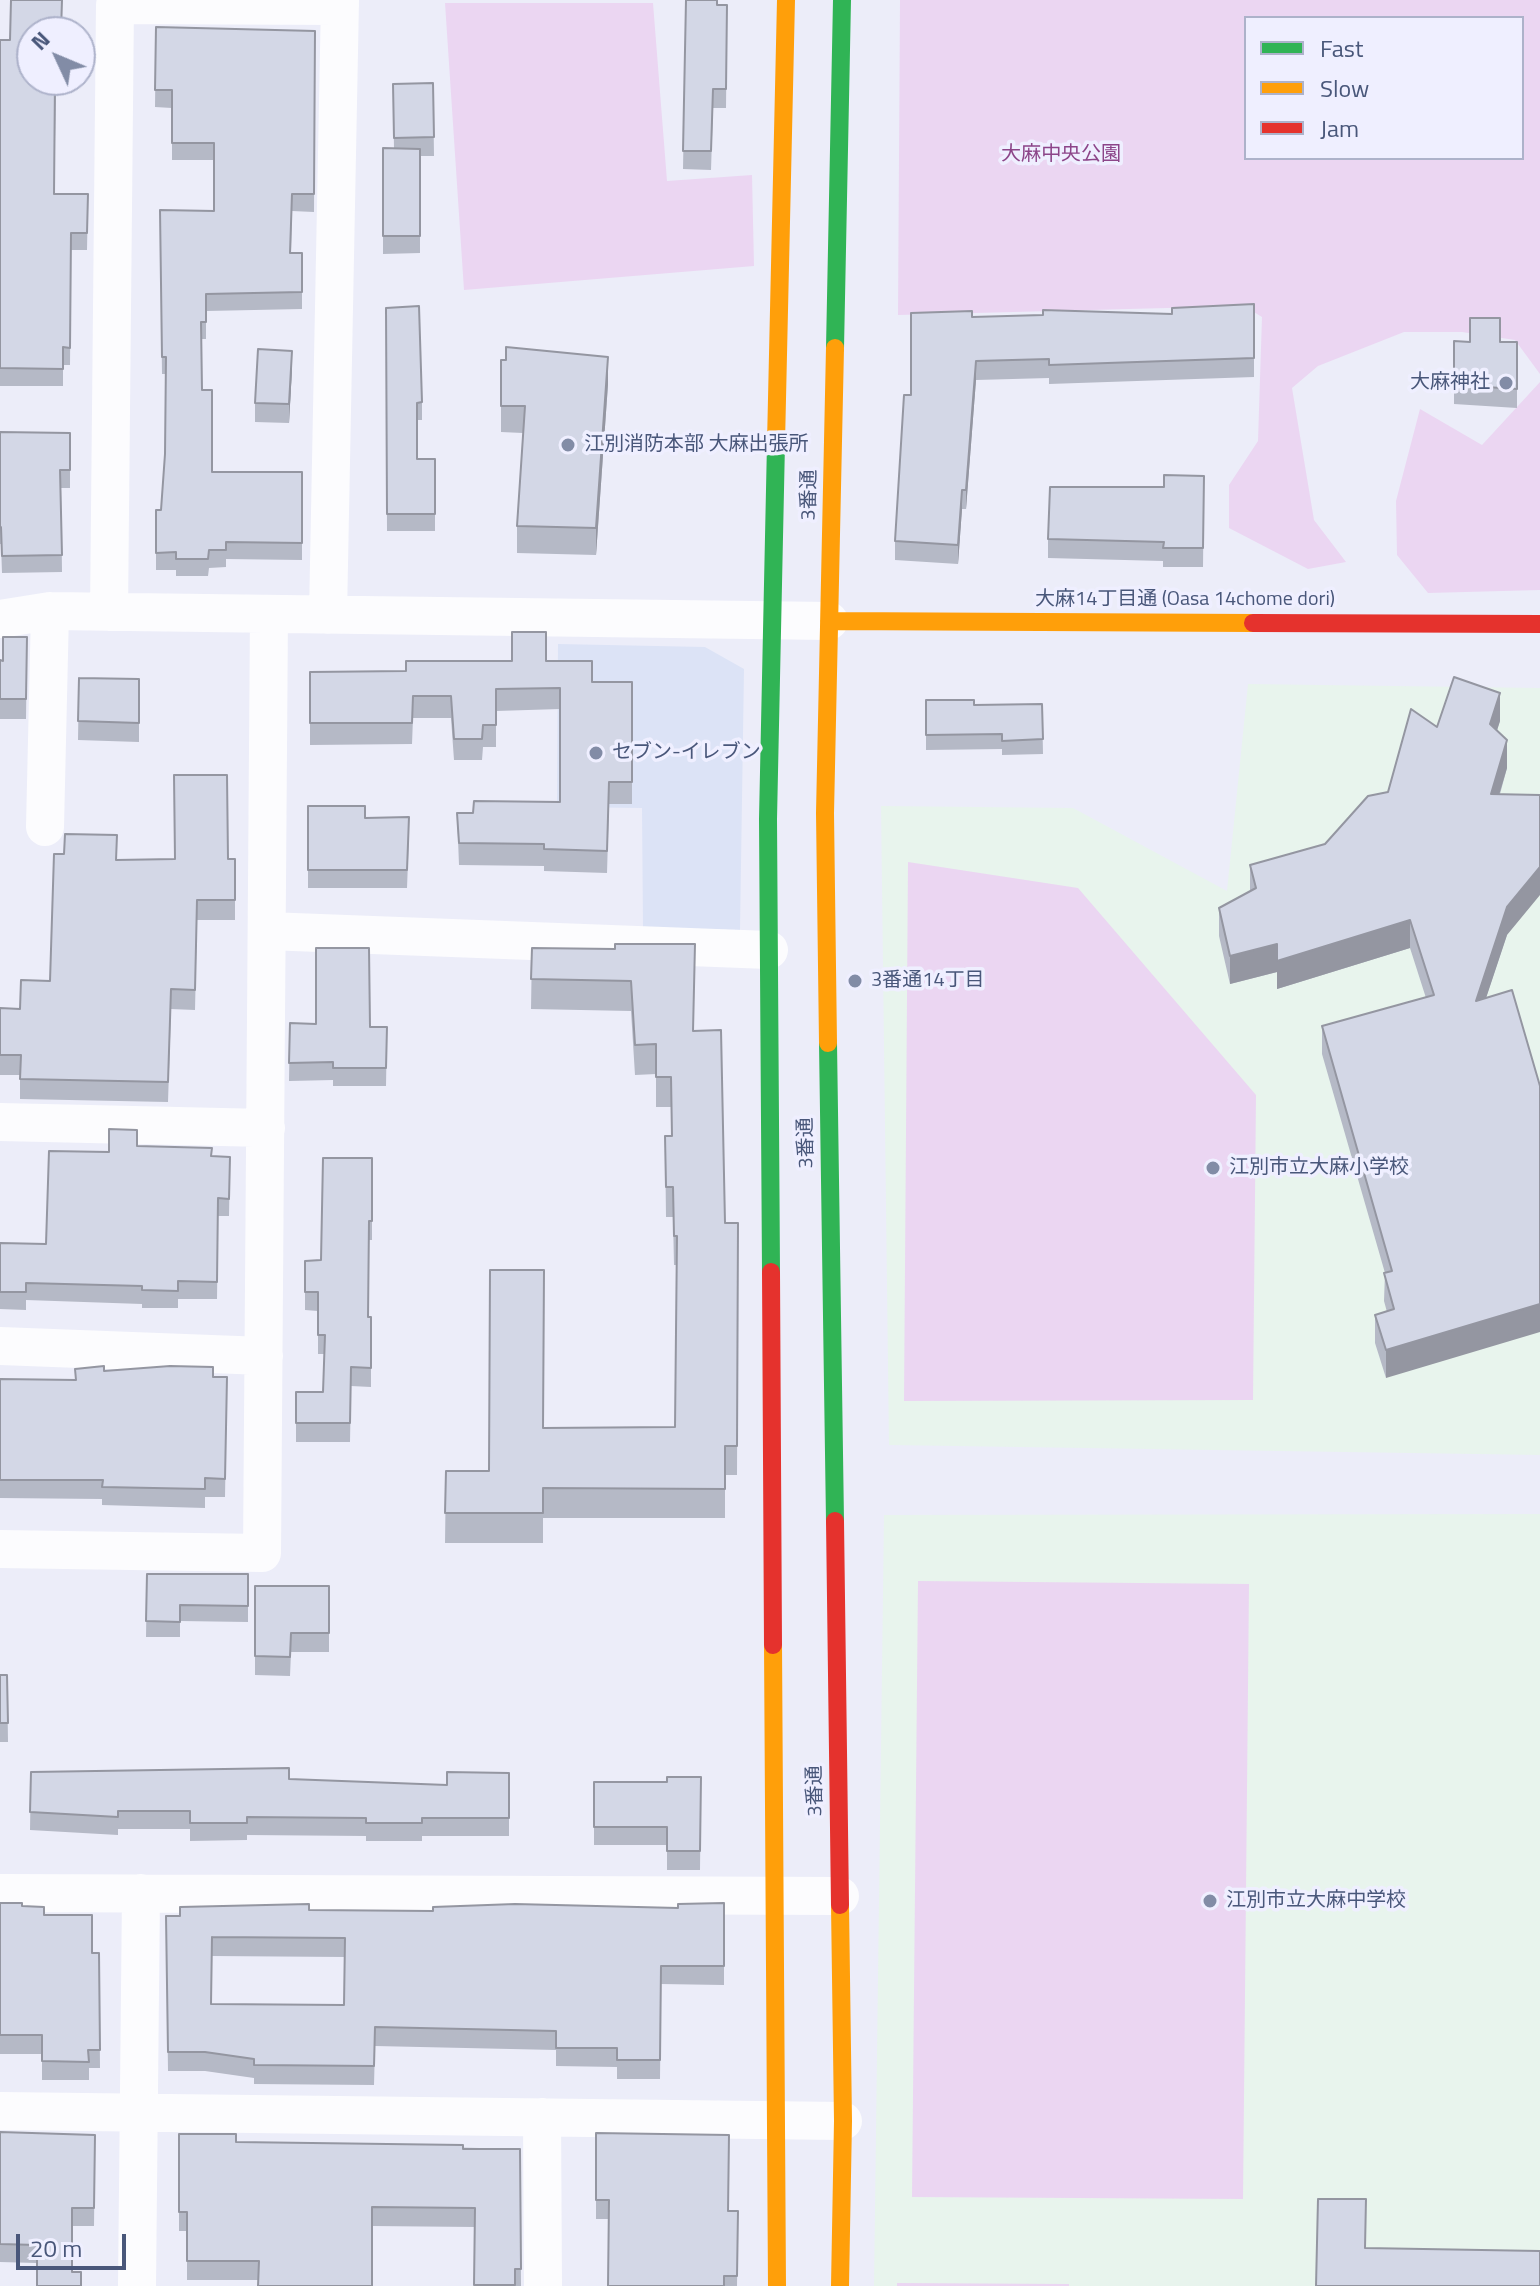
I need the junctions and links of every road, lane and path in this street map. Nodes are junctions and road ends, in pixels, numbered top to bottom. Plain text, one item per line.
1 (786, 0) edge
2 (842, 0) edge
3 (340, 3) edge
4 (50, 611) junction
5 (109, 612) junction
6 (269, 614) junction
7 (328, 615) junction
8 (0, 619) edge
9 (829, 621) junction
10 (772, 623) junction
11 (1540, 624) edge
12 (45, 827) dead end
13 (267, 931) junction
14 (769, 950) junction
15 (0, 1122) edge
16 (266, 1128) junction
17 (0, 1346) edge
18 (264, 1356) junction
19 (0, 1549) edge
20 (0, 1893) edge
21 (141, 1893) junction
22 (776, 1895) junction
23 (840, 1896) junction
24 (0, 2111) edge
25 (139, 2113) junction
26 (542, 2117) junction
27 (778, 2119) junction
28 (843, 2121) junction
29 (137, 2286) edge
30 (543, 2286) edge
31 (777, 2286) edge
32 (840, 2286) edge

1 - 10 street, 3番通
2 - 9 street, 3番通
3 - 5 street
3 - 7 street
4 - 5 street
4 - 8 street
4 - 12 street
5 - 6 street
6 - 7 street
6 - 13 street
7 - 10 street
9 - 10 street
9 - 11 street, 大麻14丁目通 (Oasa 14chome dori)
9 - 23 street, 3番通
10 - 14 street, 3番通
13 - 14 street
13 - 16 street
14 - 22 street, 3番通
15 - 16 street
16 - 18 street
17 - 18 street
18 - 19 street
20 - 21 street
21 - 22 street
21 - 25 street
22 - 23 street
22 - 27 street, 3番通
23 - 28 street, 3番通
24 - 25 street
25 - 26 street
25 - 29 street
26 - 27 street
26 - 30 street
27 - 28 street
27 - 31 street, 3番通
28 - 32 street, 3番通

